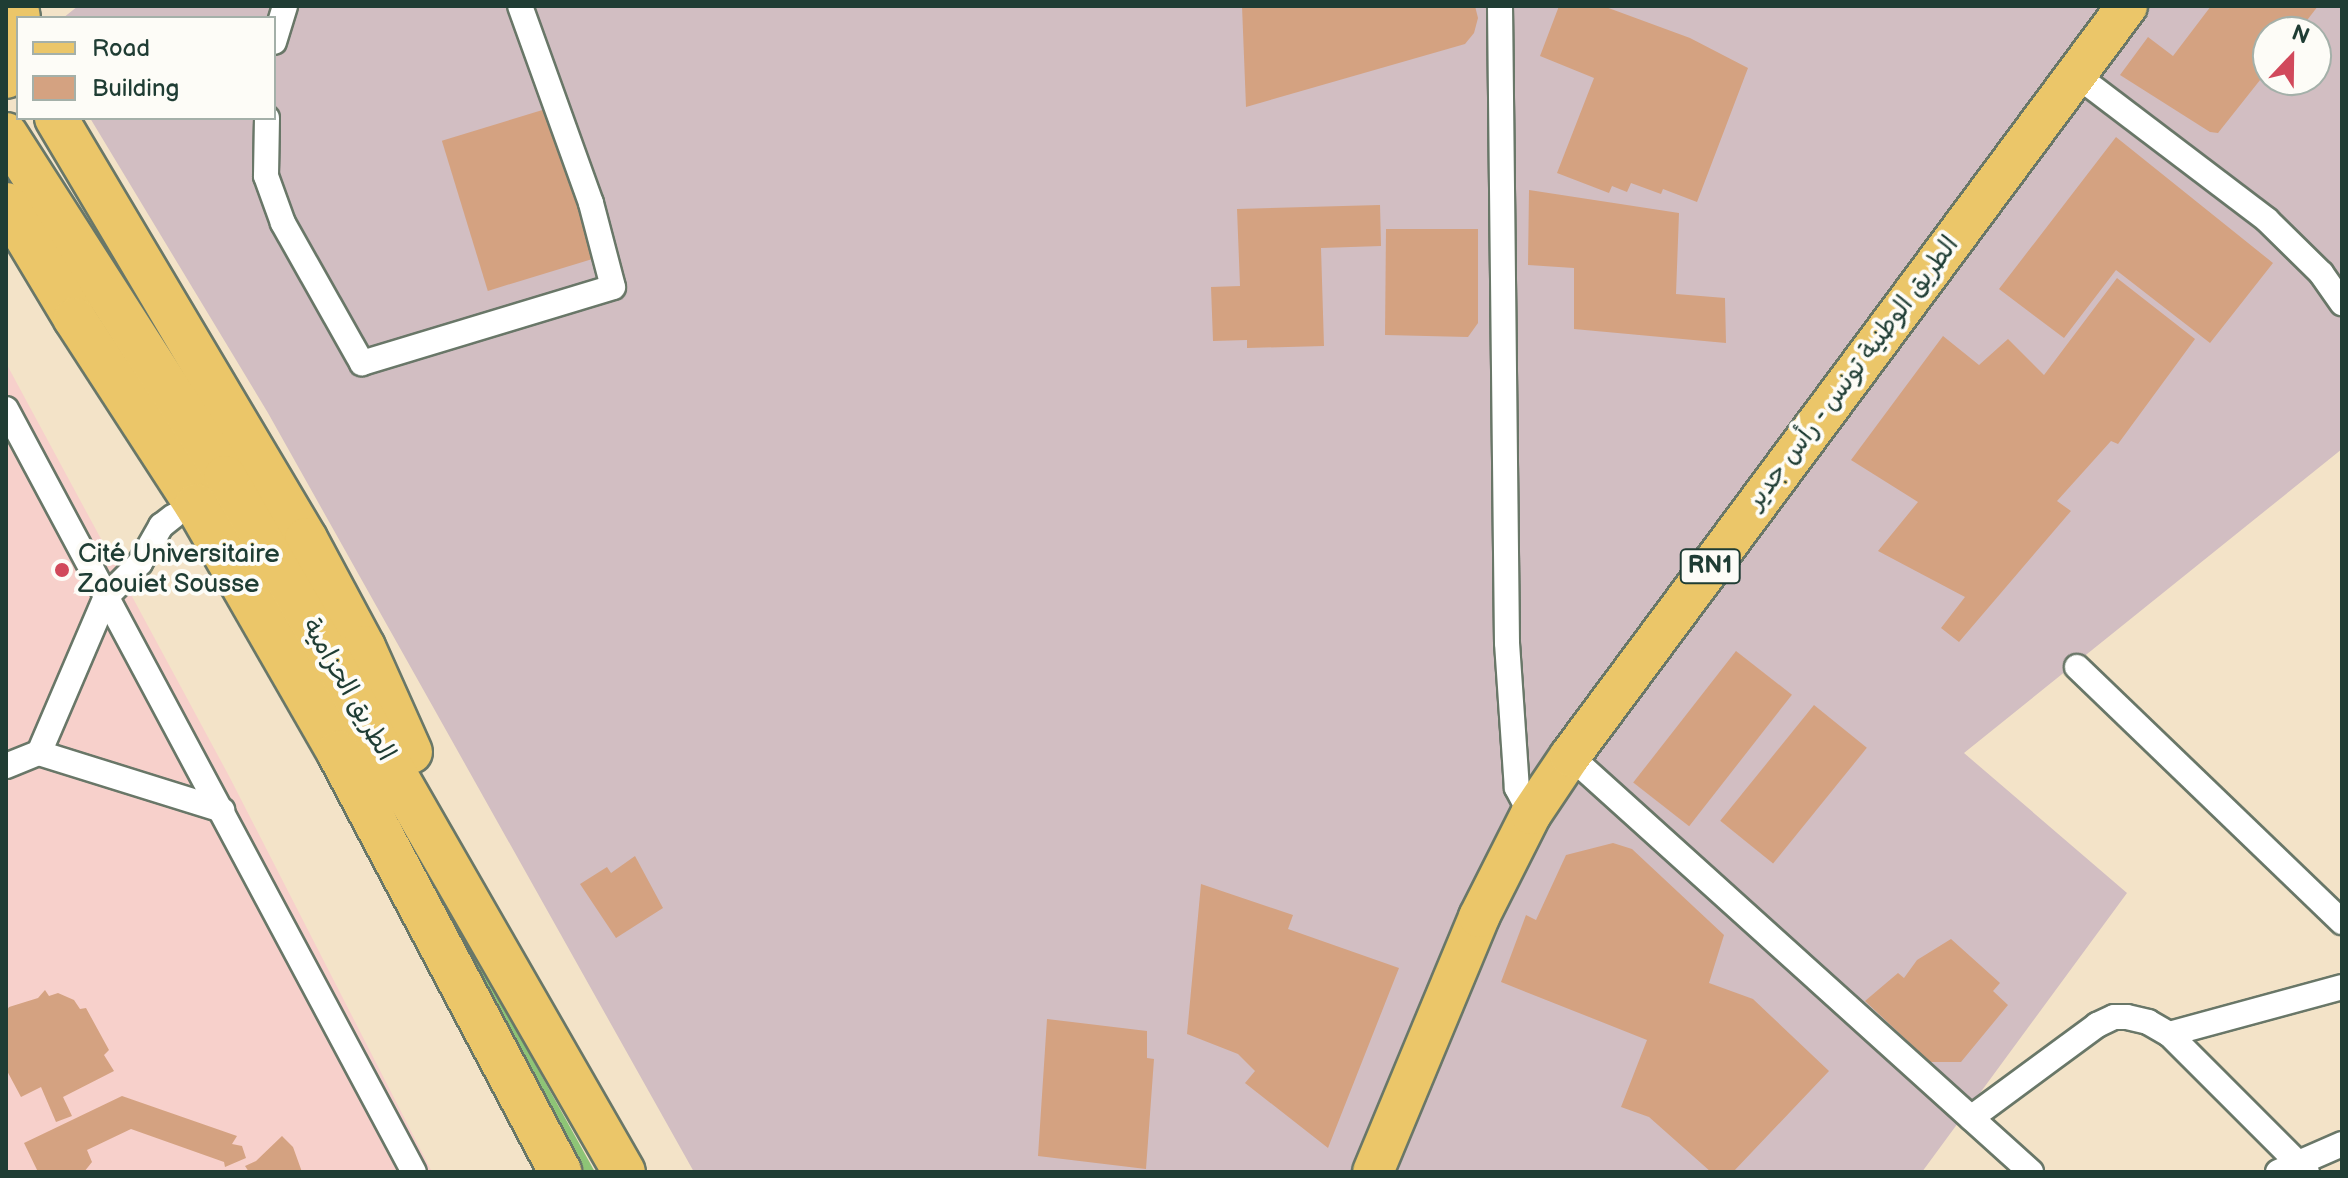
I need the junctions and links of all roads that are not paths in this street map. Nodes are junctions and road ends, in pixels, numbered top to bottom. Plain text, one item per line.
1 (285, 6) edge
2 (520, 6) edge
3 (1500, 6) edge
4 (2127, 6) edge
5 (276, 35) edge
6 (16, 54) edge
7 (2075, 74) junction
8 (6, 77) edge
9 (57, 120) edge
10 (267, 120) edge
11 (6, 134) edge
12 (6, 204) edge
13 (6, 243) edge
14 (2342, 303) edge
15 (91, 307) junction
16 (6, 409) edge
17 (174, 516) junction
18 (106, 597) junction
19 (2077, 667) dead end
20 (39, 753) junction
21 (1570, 756) junction
22 (6, 766) edge
23 (222, 810) junction
24 (1531, 814) junction
25 (2342, 922) edge
26 (483, 923) junction
27 (439, 949) junction
28 (2342, 987) edge
29 (2169, 1034) junction
30 (1971, 1118) junction
31 (2342, 1144) edge
32 (2304, 1167) edge
33 (414, 1172) edge
34 (560, 1172) edge
35 (624, 1172) edge
36 (1373, 1172) edge
37 (2031, 1172) edge
38 (2278, 1172) edge

1 - 5 street
2 - 10 street
3 - 24 street
4 - 7 main road, الطريق الوطنية تونس - رأس جدير / RN1
6 - 8 highway
7 - 14 street
7 - 21 main road, الطريق الوطنية تونس - رأس جدير / RN1
9 - 26 highway
11 - 15 highway, الطريق الحزامية
12 - 15 highway, الطريق الحزامية
13 - 17 highway
15 - 26 highway, الطريق الحزامية
15 - 27 highway, الطريق الحزامية
16 - 18 street
17 - 18 street
17 - 27 highway
18 - 20 street
18 - 23 street
19 - 25 street
20 - 22 street
20 - 23 street
21 - 24 main road, الطريق الوطنية تونس - رأس جدير / RN1
21 - 30 street
23 - 33 street
24 - 36 main road, الطريق الوطنية تونس - رأس جدير / RN1
26 - 35 highway, الطريق الحزامية
27 - 34 highway, الطريق الحزامية
28 - 29 street
29 - 30 street
29 - 32 street
30 - 37 street
31 - 32 street
32 - 38 street

